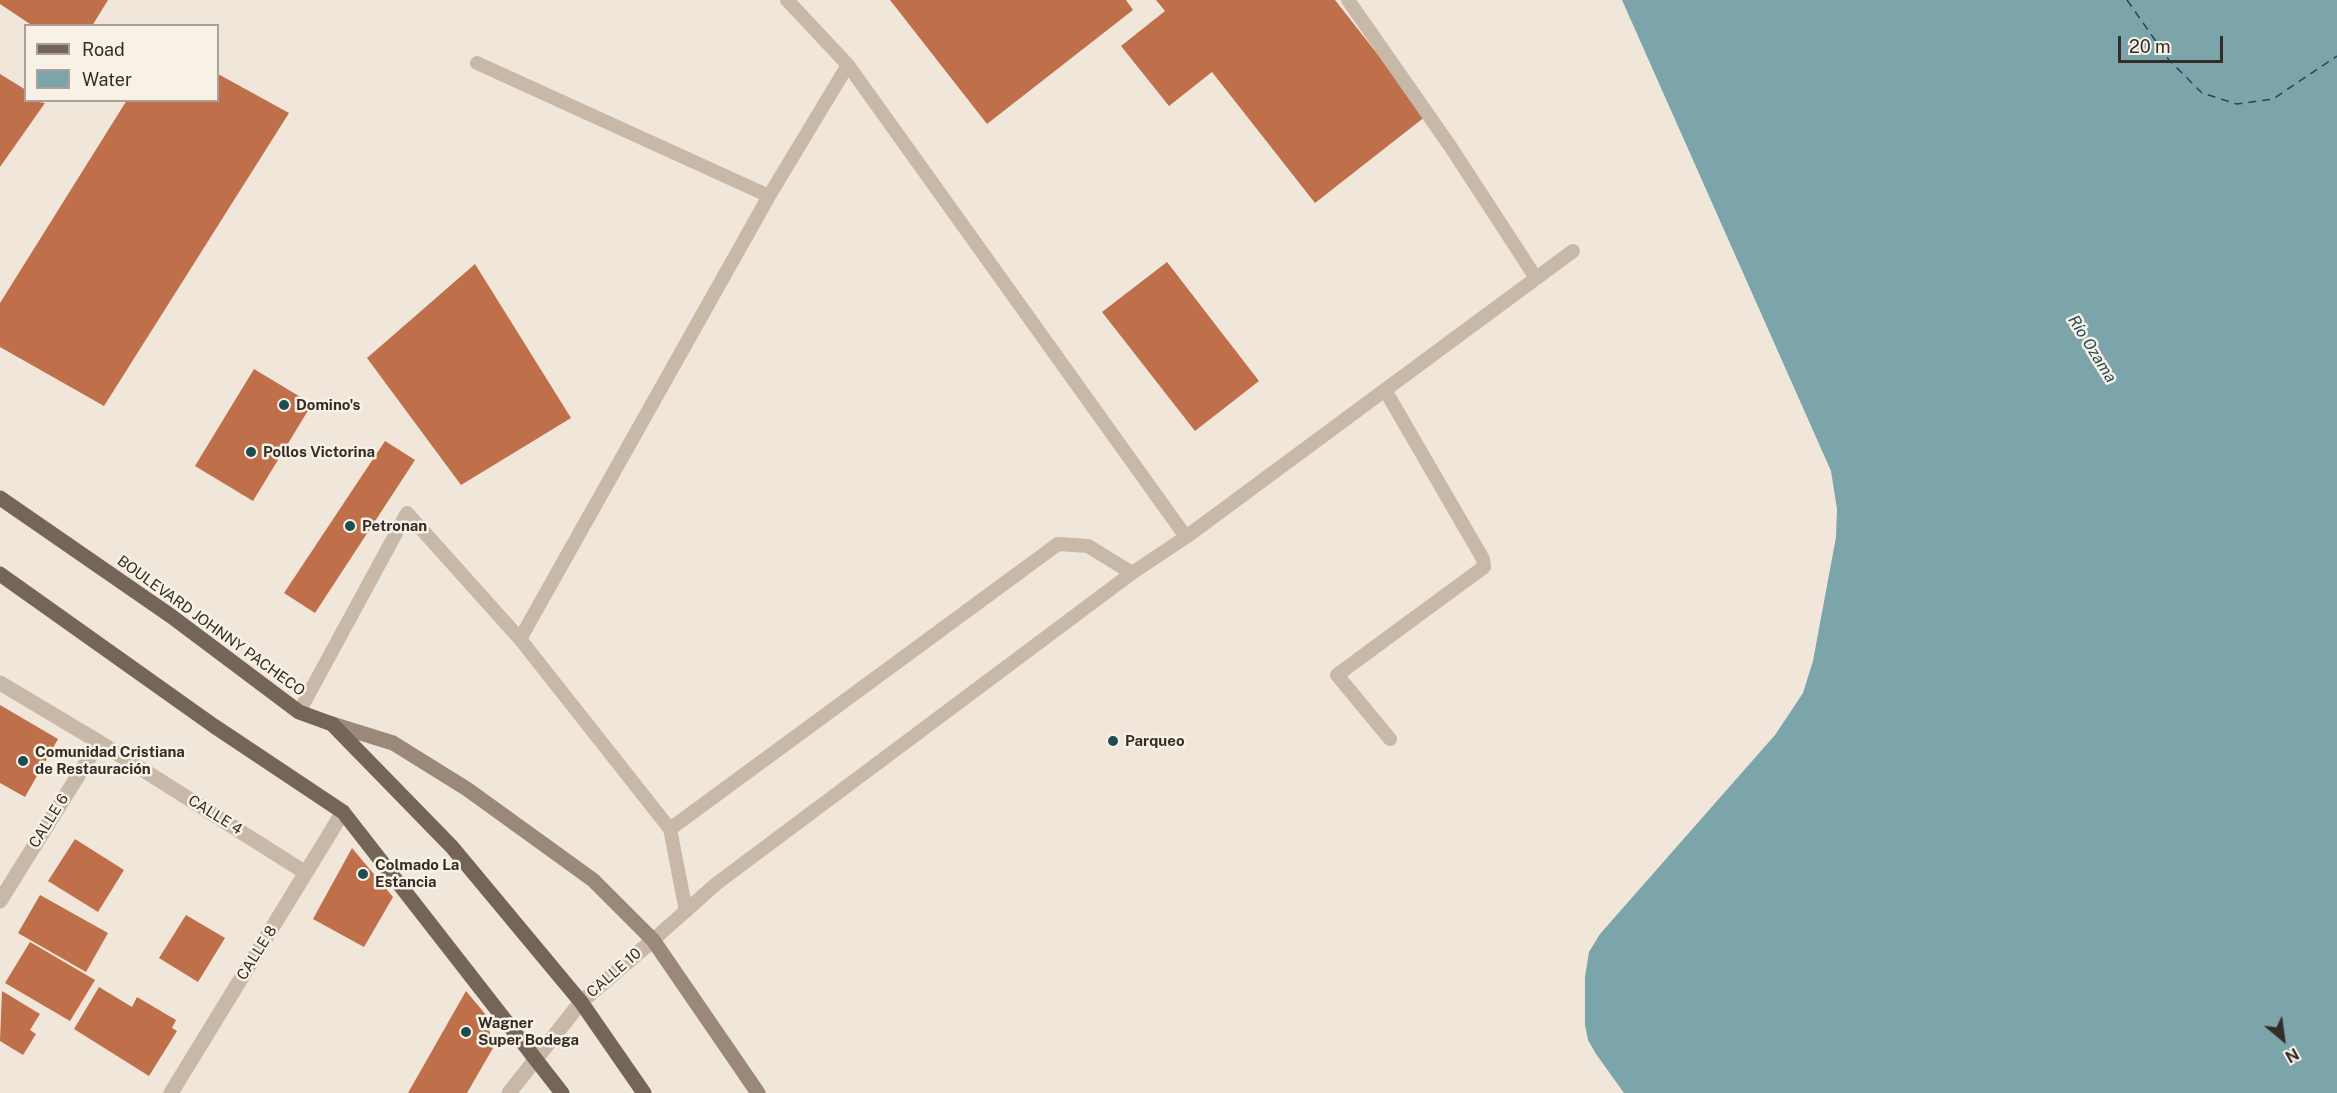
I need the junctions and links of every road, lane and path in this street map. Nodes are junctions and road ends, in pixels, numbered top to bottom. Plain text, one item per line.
1 (787, 0) edge
2 (1348, 0) edge
3 (477, 63) dead end
4 (848, 65) junction
5 (769, 196) junction
6 (1573, 251) dead end
7 (1536, 278) junction
8 (1385, 390) junction
9 (0, 498) edge
10 (1186, 537) junction
11 (1132, 573) junction
12 (0, 574) edge
13 (520, 639) junction
14 (0, 683) edge
15 (298, 712) junction
16 (332, 724) junction
17 (1390, 739) dead end
18 (99, 742) junction
19 (343, 812) junction
20 (670, 829) junction
21 (306, 873) junction
22 (0, 901) edge
23 (686, 911) junction
24 (653, 940) junction
25 (581, 1002) junction
26 (536, 1056) junction
27 (757, 1092) edge
28 (171, 1093) edge
29 (510, 1093) edge
30 (562, 1093) edge
31 (644, 1093) edge

1 - 4 lane
2 - 7 lane
3 - 5 lane
4 - 5 lane
4 - 10 lane
5 - 13 lane
6 - 7 lane
7 - 8 lane
8 - 10 lane
8 - 17 lane
9 - 15 main road, BOULEVARD JOHNNY PACHECO
10 - 11 lane
11 - 20 lane
11 - 23 lane
12 - 19 main road
13 - 15 lane
13 - 20 lane
14 - 18 street, CALLE 4
15 - 16 main road, BOULEVARD JOHNNY PACHECO
16 - 24 main road
16 - 25 main road, BOULEVARD JOHNNY PACHECO
18 - 21 street, CALLE 4
18 - 22 street, CALLE 6
19 - 21 street, CALLE 8
19 - 26 main road
20 - 23 lane
21 - 28 street, CALLE 8
23 - 24 lane
24 - 25 street, CALLE 10
24 - 27 main road
25 - 26 street, CALLE 10
25 - 31 main road, BOULEVARD JOHNNY PACHECO
26 - 29 street, CALLE 10
26 - 30 main road

